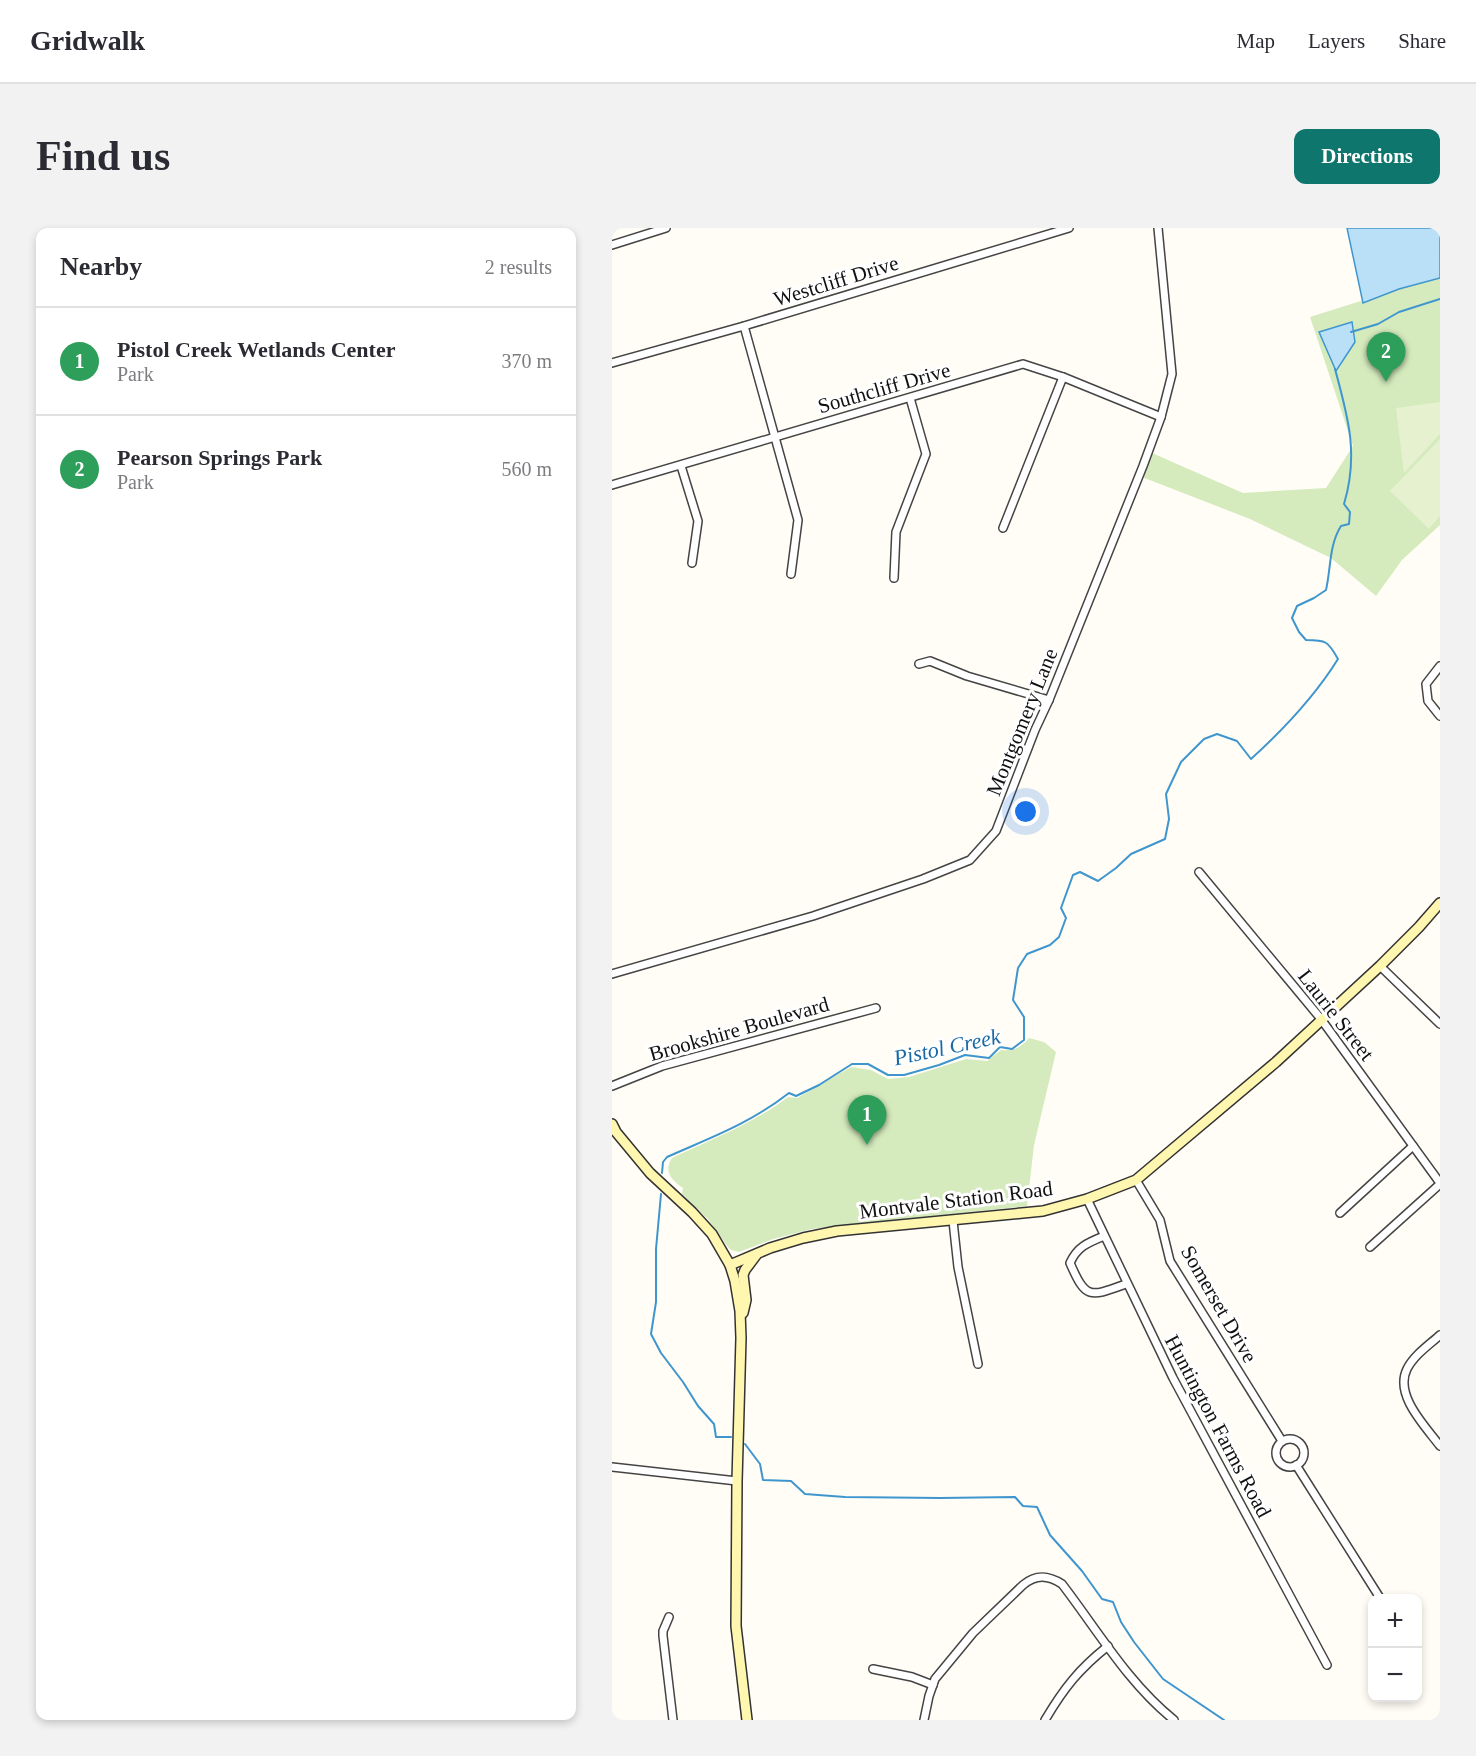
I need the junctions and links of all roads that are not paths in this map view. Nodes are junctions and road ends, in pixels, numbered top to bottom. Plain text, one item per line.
1 (666, 228) edge
2 (1069, 228) edge
3 (1158, 228) edge
4 (612, 245) edge
5 (744, 326) junction
6 (612, 363) edge
7 (1063, 377) junction
8 (910, 398) junction
9 (1161, 417) junction
10 (774, 438) junction
11 (681, 466) junction
12 (612, 485) edge
13 (1003, 528) dead end
14 (692, 563) dead end
15 (791, 574) dead end
16 (894, 578) dead end
17 (919, 664) dead end
18 (1440, 666) edge
19 (1049, 700) junction
20 (1440, 716) edge
21 (1198, 872) dead end
22 (1440, 903) edge
23 (1380, 966) junction
24 (612, 974) edge
25 (876, 1008) dead end
26 (1321, 1019) junction
27 (1440, 1024) edge
28 (612, 1086) edge
29 (613, 1130) edge
30 (1413, 1146) junction
31 (1136, 1180) junction
32 (1440, 1184) edge
33 (1087, 1199) junction
34 (1340, 1213) dead end
35 (953, 1221) junction
36 (1104, 1236) junction
37 (1370, 1247) dead end
38 (759, 1253) junction
39 (730, 1265) junction
40 (1126, 1284) junction
41 (741, 1322) junction
42 (1440, 1335) edge
43 (978, 1364) dead end
44 (1282, 1441) junction
45 (1440, 1446) edge
46 (1296, 1465) junction
47 (612, 1467) edge
48 (737, 1481) junction
49 (1377, 1594) edge
50 (669, 1617) dead end
51 (1108, 1646) junction
52 (1327, 1665) dead end
53 (873, 1669) dead end
54 (933, 1685) junction
55 (673, 1720) edge
56 (747, 1720) edge
57 (924, 1720) edge
58 (1045, 1720) edge
59 (1174, 1720) edge

1 - 4 street
2 - 5 street, Westcliff Drive
3 - 9 street, Montgomery Lane
5 - 6 street, Westcliff Drive
5 - 10 street
7 - 8 street, Southcliff Drive
7 - 9 street, Southcliff Drive
7 - 13 street
8 - 10 street, Southcliff Drive
8 - 16 street
9 - 19 street, Montgomery Lane
10 - 11 street, Southcliff Drive
10 - 15 street
11 - 12 street, Southcliff Drive
11 - 14 street
17 - 19 street
18 - 20 street
19 - 24 street, Montgomery Lane
21 - 26 street, Laurie Street
22 - 23 street, Montvale Station Road
23 - 26 street, Montvale Station Road
23 - 27 street
25 - 28 street, Brookshire Boulevard
26 - 30 street, Laurie Street
26 - 31 street, Montvale Station Road
29 - 39 street
30 - 32 street, Laurie Street
30 - 34 street
31 - 33 street, Montvale Station Road
31 - 44 street, Somerset Drive
32 - 37 street
33 - 35 street, Montvale Station Road
33 - 36 street, Huntington Farms Road
35 - 38 street, Montvale Station Road
35 - 43 street
36 - 40 street, Huntington Farms Road
36 - 40 street
38 - 39 street, Montvale Station Road
38 - 41 street
39 - 41 street
40 - 52 street, Huntington Farms Road
41 - 48 street
42 - 45 street
44 - 46 street, Somerset Drive
44 - 46 street, Somerset Drive
46 - 49 street, Somerset Drive
47 - 48 street
48 - 56 street
50 - 55 street
51 - 54 street
51 - 58 street
51 - 59 street
53 - 54 street
54 - 57 street

